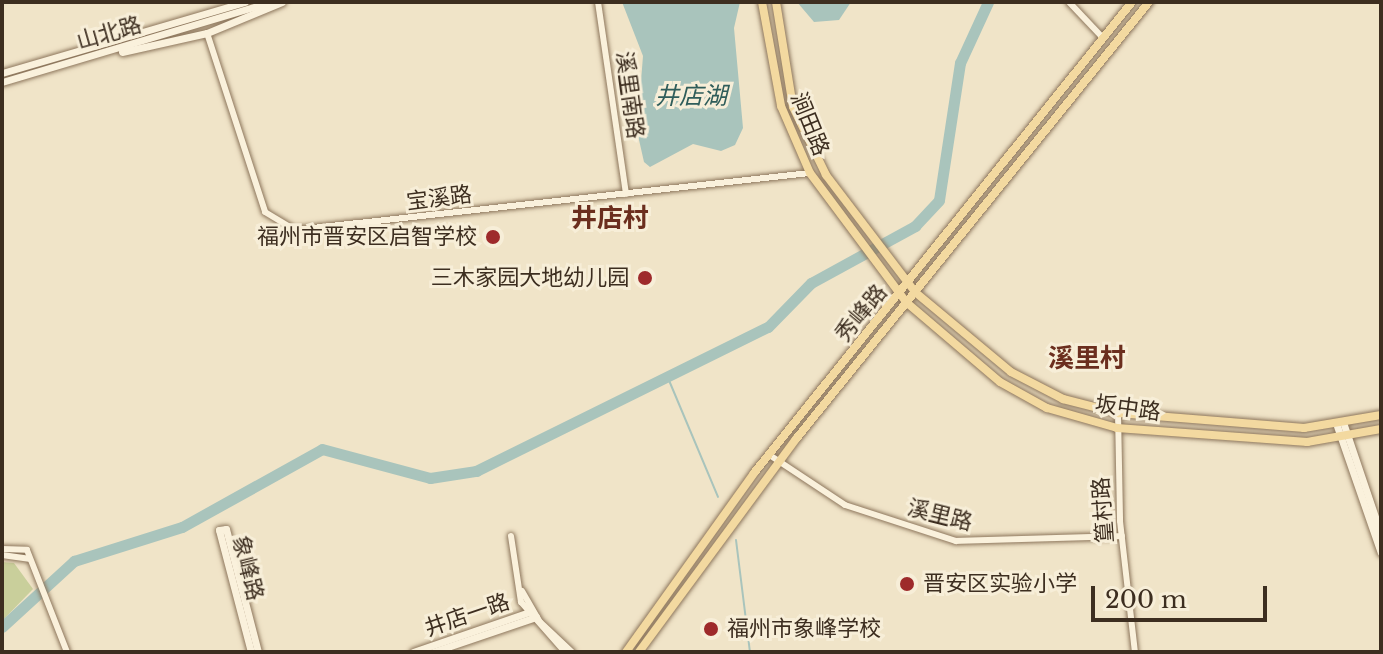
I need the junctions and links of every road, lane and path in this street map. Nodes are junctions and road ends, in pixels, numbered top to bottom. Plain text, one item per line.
1 (245, 2) edge
2 (270, 2) edge
3 (282, 2) edge
4 (598, 2) edge
5 (762, 2) edge
6 (776, 2) edge
7 (1069, 2) edge
8 (1132, 2) edge
9 (1149, 2) edge
10 (207, 33) junction
11 (1103, 38) junction
12 (115, 51) junction
13 (2, 73) edge
14 (2, 82) edge
15 (810, 173) junction
16 (626, 194) junction
17 (908, 285) junction
18 (915, 292) junction
19 (903, 298) junction
20 (1118, 413) junction
21 (1381, 415) edge
22 (1340, 426) junction
23 (1117, 428) junction
24 (1381, 429) edge
25 (1344, 440) junction
26 (768, 454) junction
27 (780, 461) junction
28 (1381, 534) edge
29 (1122, 536) junction
30 (2, 552) edge
31 (1381, 553) edge
32 (532, 615) junction
33 (67, 652) edge
34 (251, 652) edge
35 (258, 652) edge
36 (413, 652) edge
37 (433, 652) edge
38 (565, 652) edge
39 (572, 652) edge
40 (626, 652) edge
41 (639, 652) edge
42 (1135, 652) edge

1 - 13 main road, 山北路
2 - 12 main road, 山北路
3 - 10 main road
4 - 16 street, 溪里南路
5 - 15 main road, 涧田路
6 - 17 main road, 涧田路
7 - 11 street
8 - 11 main road, 秀峰路
9 - 18 main road, 秀峰路
10 - 12 main road
10 - 16 street, 宝溪路
11 - 17 main road, 秀峰路
12 - 14 main road, 山北路
15 - 16 street, 宝溪路
15 - 19 main road, 涧田路
17 - 18 main road
17 - 19 main road, 秀峰路
18 - 19 main road, 秀峰路
18 - 20 main road, 坂中路
19 - 23 main road, 坂中路
19 - 26 main road, 秀峰路
19 - 27 main road
20 - 22 main road, 坂中路
20 - 23 street, 篁村路
21 - 22 main road, 坂中路
22 - 25 main road
23 - 25 main road, 坂中路
23 - 29 street, 篁村路
24 - 25 main road, 坂中路
25 - 28 main road
25 - 31 main road
26 - 27 street, 溪里路
26 - 40 main road, 秀峰路
27 - 29 street, 溪里路
27 - 41 main road
29 - 42 street, 篁村路
30 - 33 street
32 - 32 street
32 - 36 main road, 井店一路
32 - 37 main road, 井店一路
32 - 38 street
32 - 39 street
34 - 35 main road, 象峰路

